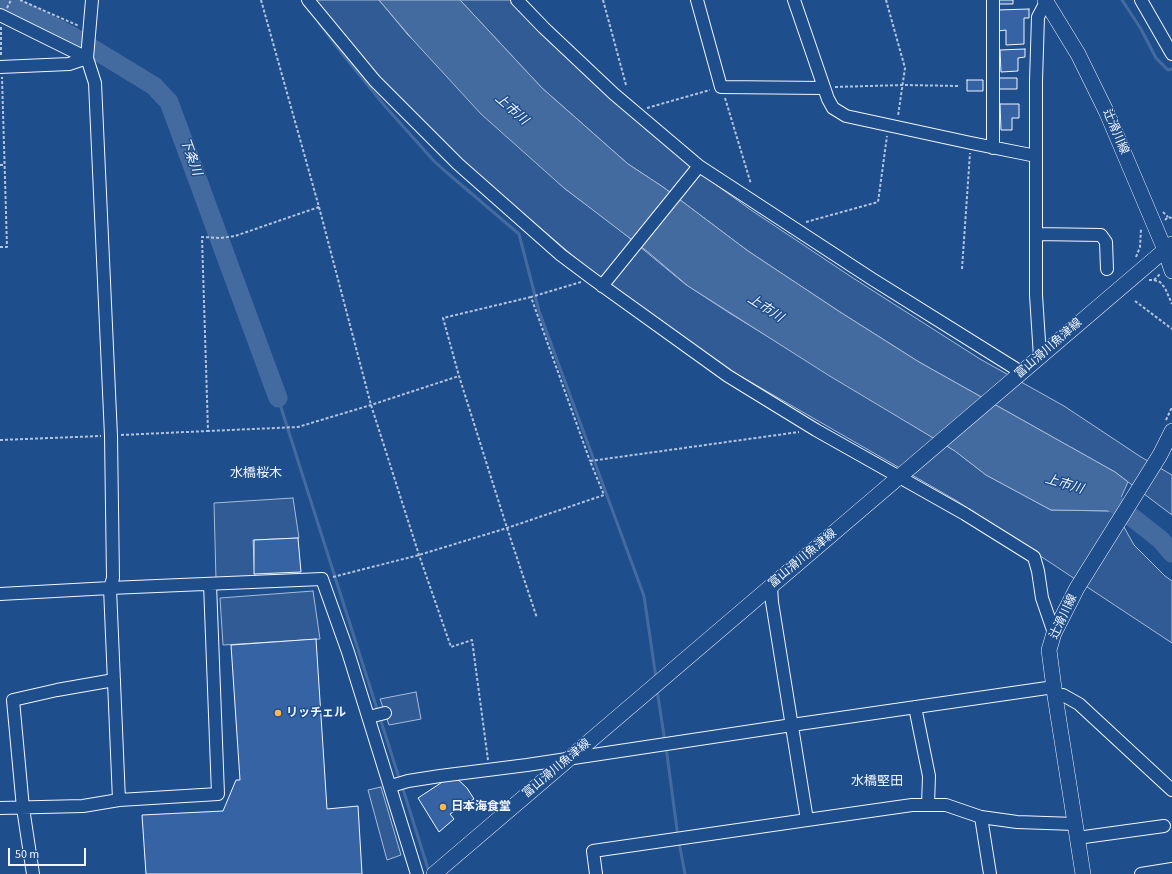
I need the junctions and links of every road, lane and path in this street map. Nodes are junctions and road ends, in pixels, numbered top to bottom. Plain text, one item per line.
1 (11, 0) edge
2 (20, 0) edge
3 (92, 0) edge
4 (261, 0) edge
5 (308, 0) edge
6 (517, 0) edge
7 (603, 0) edge
8 (697, 0) edge
9 (794, 0) edge
10 (886, 0) edge
11 (993, 0) edge
12 (1141, 0) edge
13 (1046, 1) edge
14 (2, 16) edge
15 (90, 30) junction
16 (1172, 54) edge
17 (88, 58) junction
18 (1, 67) edge
19 (626, 85) dead end
20 (903, 85) junction
21 (960, 86) dead end
22 (722, 87) junction
23 (824, 88) junction
24 (634, 112) junction
25 (892, 125) junction
26 (971, 144) junction
27 (993, 148) junction
28 (1036, 156) junction
29 (0, 165) edge
30 (4, 165) junction
31 (699, 166) junction
32 (751, 184) dead end
33 (319, 207) junction
34 (1141, 228) dead end
35 (798, 231) junction
36 (1036, 234) junction
37 (1141, 238) dead end
38 (0, 247) edge
39 (1168, 247) edge
40 (962, 269) dead end
41 (1107, 269) dead end
42 (1172, 271) edge
43 (1154, 280) dead end
44 (597, 283) junction
45 (531, 296) junction
46 (1135, 301) dead end
47 (1172, 304) edge
48 (1172, 329) edge
49 (1040, 356) junction
50 (459, 376) junction
51 (1017, 377) junction
52 (371, 405) junction
53 (816, 430) junction
54 (1172, 431) edge
55 (590, 461) junction
56 (904, 472) junction
57 (507, 528) junction
58 (419, 554) junction
59 (340, 576) dead end
60 (210, 584) junction
61 (771, 586) junction
62 (110, 588) junction
63 (0, 594) edge
64 (537, 618) dead end
65 (1054, 634) junction
66 (114, 680) junction
67 (1054, 692) junction
68 (915, 707) junction
69 (385, 713) dead end
70 (369, 717) junction
71 (792, 725) junction
72 (569, 759) junction
73 (490, 770) junction
74 (392, 785) junction
75 (1172, 790) edge
76 (119, 800) junction
77 (928, 805) junction
78 (0, 808) edge
79 (22, 808) junction
80 (981, 817) junction
81 (807, 820) junction
82 (1164, 826) dead end
83 (1076, 831) junction
84 (1172, 869) edge
85 (435, 873) edge
86 (33, 874) edge
87 (417, 874) edge
88 (596, 874) edge
89 (990, 874) edge
90 (1083, 874) edge
91 (1141, 874) edge

1 - 14 path
2 - 15 path
3 - 15 street
4 - 33 path
5 - 44 street
6 - 24 street
7 - 19 path
8 - 22 street
9 - 23 street
10 - 20 path
11 - 27 street
12 - 16 street
13 - 28 street
13 - 39 main road, 辻滑川線
14 - 17 street
14 - 18 path
15 - 17 street
17 - 18 street
17 - 62 street
18 - 30 path
20 - 21 path
20 - 23 path
20 - 25 path
22 - 23 street
22 - 24 path
22 - 32 path
23 - 25 street
24 - 31 street
25 - 26 street
25 - 35 path
26 - 27 street
26 - 40 path
27 - 28 street
28 - 36 street
29 - 30 path
30 - 38 path
31 - 35 street
31 - 44 street
33 - 52 path
33 - 52 path
34 - 37 path
35 - 51 street
36 - 41 street
36 - 49 street
39 - 42 main road, 辻滑川線
39 - 49 main road, 富山滑川魚津線
43 - 47 path
44 - 45 path
44 - 53 street
45 - 50 path
45 - 55 path
46 - 48 path
49 - 51 main road, 富山滑川魚津線
50 - 52 path
50 - 57 path
51 - 56 main road, 富山滑川魚津線
52 - 58 path
53 - 55 path
53 - 56 street
54 - 65 main road, 辻滑川線
55 - 57 path
56 - 61 main road, 富山滑川魚津線
56 - 65 street
57 - 58 path
57 - 64 path
58 - 59 path
58 - 73 path
60 - 62 street
60 - 70 street
60 - 76 street
61 - 71 street
61 - 72 main road, 富山滑川魚津線
62 - 63 street
62 - 66 street
65 - 67 main road, 辻滑川線
66 - 76 street
66 - 79 street
67 - 68 street
67 - 75 street
67 - 83 main road, 辻滑川線
68 - 71 street
68 - 77 street
69 - 70 street
70 - 74 street
71 - 72 street
71 - 81 street
72 - 73 street
72 - 85 main road, 富山滑川魚津線
73 - 74 street
74 - 87 street
76 - 79 street
77 - 80 street
77 - 81 street
78 - 79 street
79 - 86 street
80 - 83 street
80 - 89 street
81 - 88 street
82 - 83 street
83 - 90 main road, 辻滑川線
84 - 91 street

